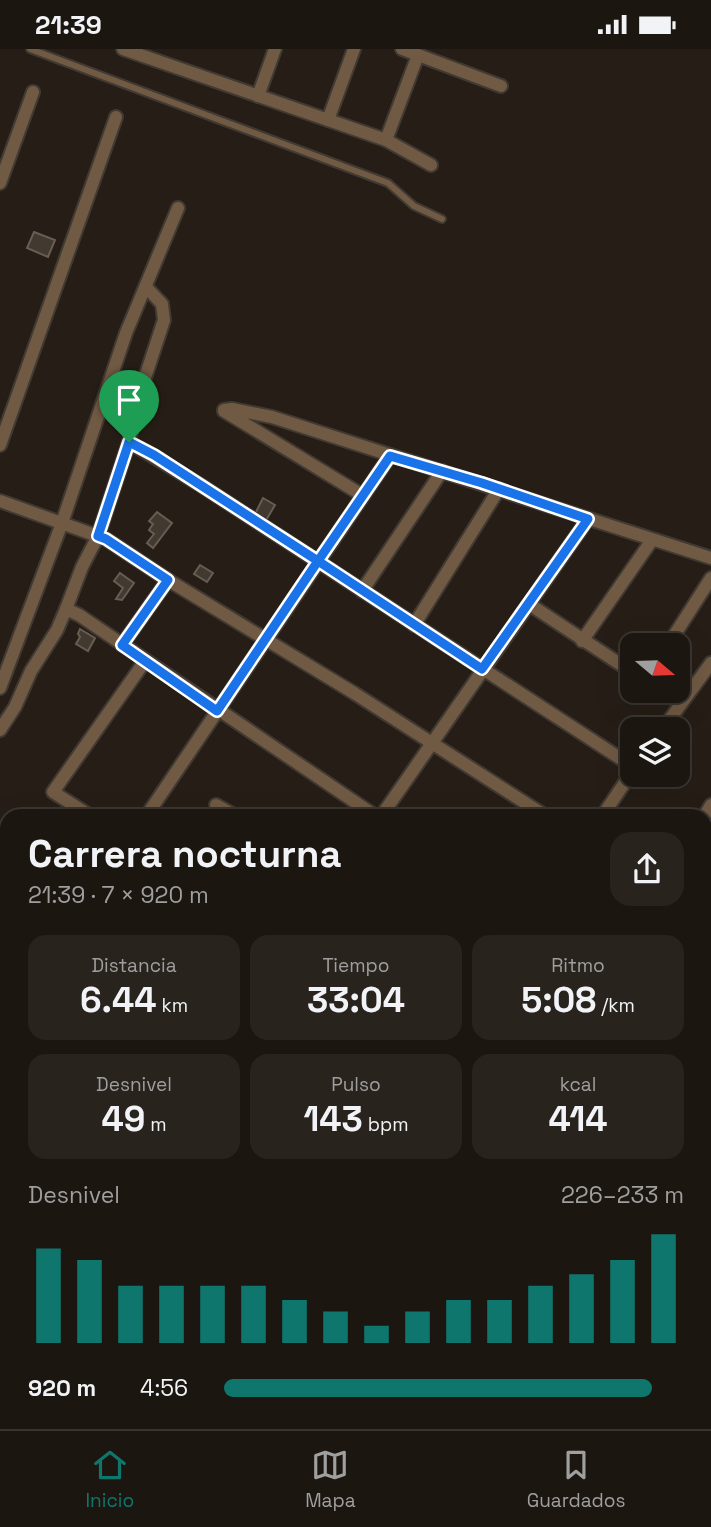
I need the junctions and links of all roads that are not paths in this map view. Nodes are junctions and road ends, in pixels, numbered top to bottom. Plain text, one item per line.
1 (30, 49) edge
2 (123, 49) edge
3 (275, 49) edge
4 (354, 49) edge
5 (402, 49) edge
6 (418, 55) junction
7 (501, 86) dead end
8 (33, 92) dead end
9 (258, 96) junction
10 (116, 117) dead end
11 (328, 120) junction
12 (386, 140) junction
13 (432, 165) dead end
14 (0, 183) edge
15 (178, 208) dead end
16 (442, 219) dead end
17 (147, 288) junction
18 (129, 442) junction
19 (0, 445) edge
20 (390, 456) junction
21 (442, 471) junction
22 (499, 489) junction
23 (362, 495) junction
24 (0, 501) edge
25 (588, 519) junction
26 (62, 523) junction
27 (98, 536) junction
28 (652, 540) junction
29 (711, 558) edge
30 (318, 561) junction
31 (711, 578) edge
32 (168, 580) junction
33 (362, 591) junction
34 (529, 604) junction
35 (66, 609) junction
36 (414, 625) junction
37 (676, 633) edge
38 (264, 640) junction
39 (582, 641) junction
40 (122, 645) junction
41 (145, 661) junction
42 (620, 665) edge
43 (711, 665) edge
44 (482, 669) junction
45 (0, 688) edge
46 (690, 692) edge
47 (681, 703) edge
48 (217, 711) junction
49 (671, 717) edge
50 (0, 730) edge
51 (433, 743) junction
52 (620, 758) edge
53 (622, 787) edge
54 (216, 805) dead end
55 (80, 809) edge
56 (151, 809) edge
57 (223, 809) edge
58 (365, 809) edge
59 (386, 809) edge
60 (535, 809) edge
61 (607, 809) edge

1 - 16 lane
2 - 9 street
3 - 9 street
4 - 11 street
5 - 6 street
6 - 7 street
6 - 12 street
8 - 14 street
9 - 11 street
10 - 19 street
11 - 12 street
12 - 13 street
15 - 17 street
17 - 18 street
17 - 26 street
18 - 27 street
18 - 30 street
20 - 21 street
20 - 23 street
20 - 23 street
21 - 22 street
21 - 33 street
22 - 25 street
22 - 36 street
23 - 30 street
24 - 26 street
25 - 28 street
25 - 34 street
26 - 27 street
26 - 45 street
27 - 32 street
27 - 35 street
28 - 29 street
28 - 39 street
30 - 33 street
30 - 38 street
31 - 37 street
32 - 38 street
32 - 40 street
33 - 36 street
34 - 39 street
34 - 44 street
35 - 40 street
35 - 50 street
36 - 44 street
38 - 48 street
38 - 51 street
39 - 42 street
40 - 41 street
41 - 48 street
41 - 55 street
43 - 46 street
44 - 51 street
44 - 52 street
47 - 49 street
48 - 56 street
48 - 58 street
51 - 59 street
51 - 60 street
53 - 61 street
54 - 57 street

